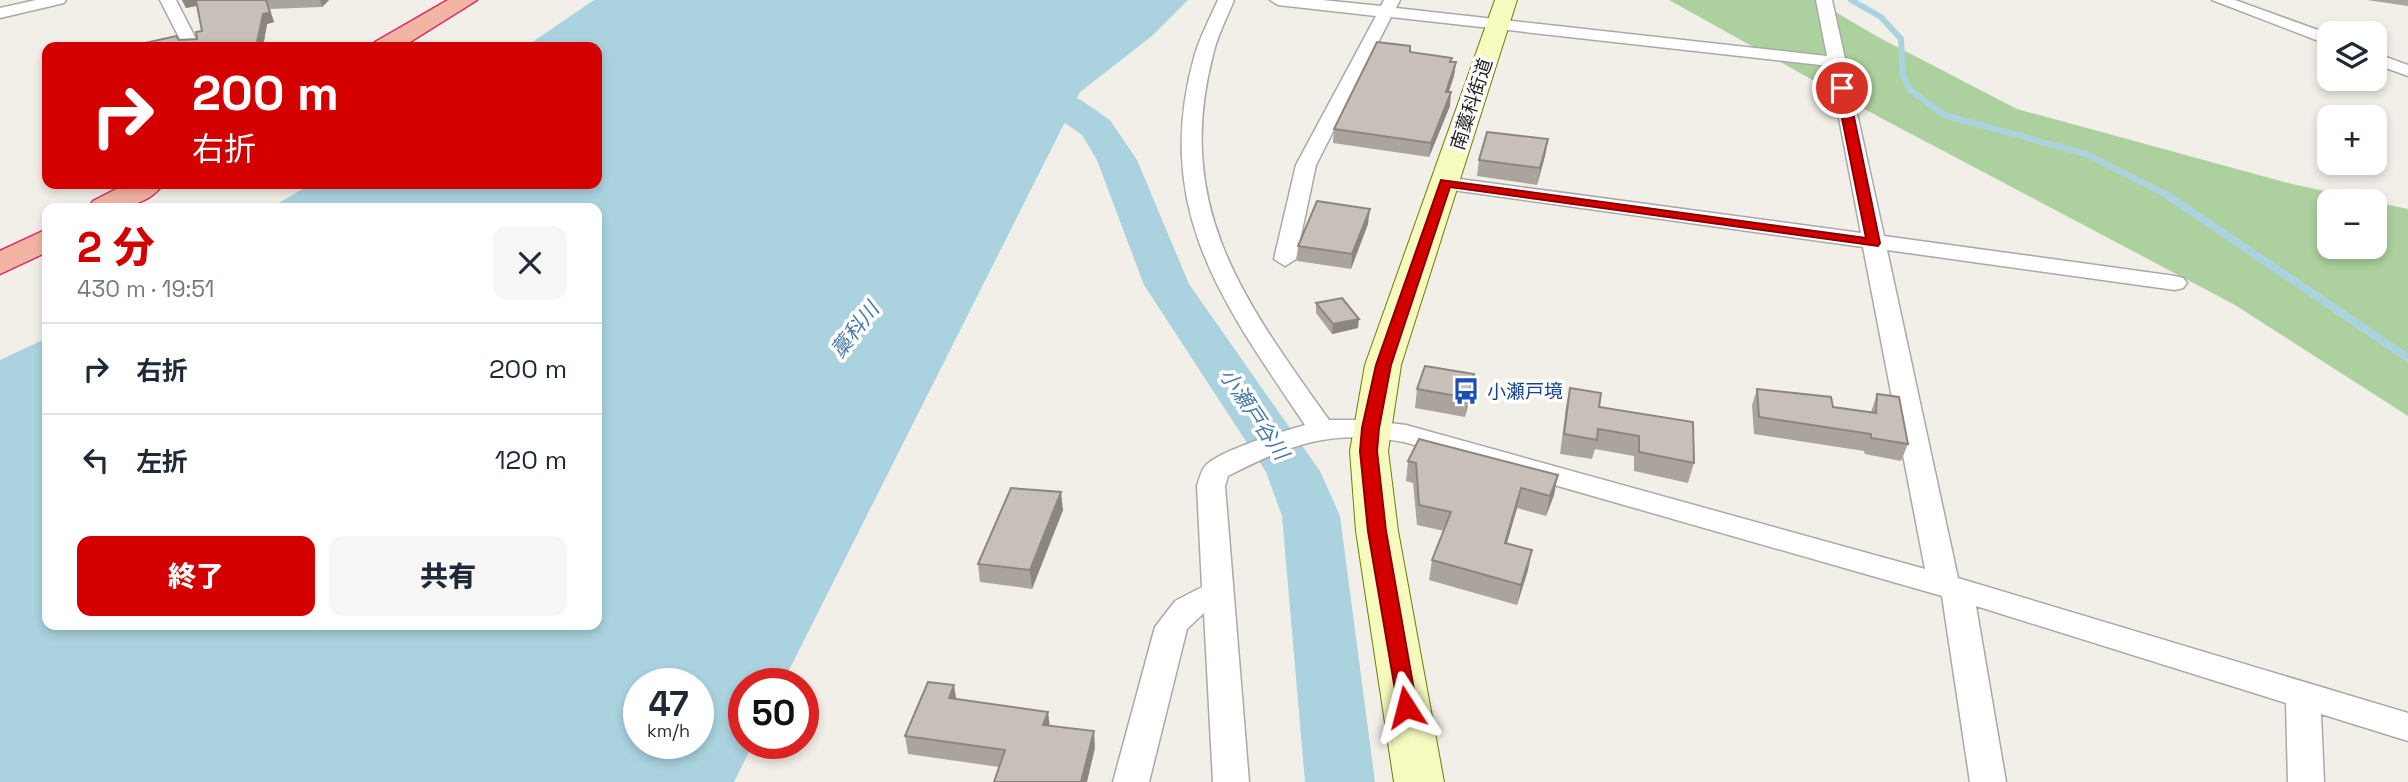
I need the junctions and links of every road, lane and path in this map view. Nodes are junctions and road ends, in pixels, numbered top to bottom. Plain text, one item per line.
1 (58, 0) edge
2 (189, 0) edge
3 (465, 0) edge
4 (1226, 0) edge
5 (1278, 0) edge
6 (1824, 0) edge
7 (2220, 0) edge
8 (169, 2) edge
9 (1388, 6) edge
10 (1502, 12) edge
11 (0, 13) edge
12 (2317, 36) edge
13 (189, 42) edge
14 (393, 42) edge
15 (1837, 62) junction
16 (2387, 63) edge
17 (2408, 71) edge
18 (1446, 183) junction
19 (139, 189) edge
20 (113, 203) edge
21 (42, 242) edge
22 (1874, 243) junction
23 (1285, 259) dead end
24 (0, 264) edge
25 (2175, 284) dead end
26 (1370, 428) junction
27 (1322, 429) junction
28 (1950, 587) junction
29 (1220, 594) junction
30 (2303, 695) junction
31 (2408, 727) edge
32 (1130, 782) edge
33 (1231, 782) edge
34 (1419, 782) edge
35 (1988, 782) edge
36 (2306, 782) edge

1 - 11 street
2 - 8 street
3 - 14 highway
4 - 27 street
5 - 9 street
6 - 15 street
7 - 12 street
8 - 13 street
9 - 10 street
9 - 23 street
10 - 15 street
10 - 18 main road, 南藁科街道
15 - 22 street
16 - 17 street
18 - 22 street
18 - 26 main road, 南藁科街道
19 - 20 highway
21 - 24 highway
22 - 25 street
22 - 28 street
26 - 27 street
26 - 28 street
26 - 34 main road, 南藁科街道
27 - 29 street
28 - 30 street
28 - 35 street
29 - 32 street
29 - 33 street
30 - 31 street
30 - 36 street

